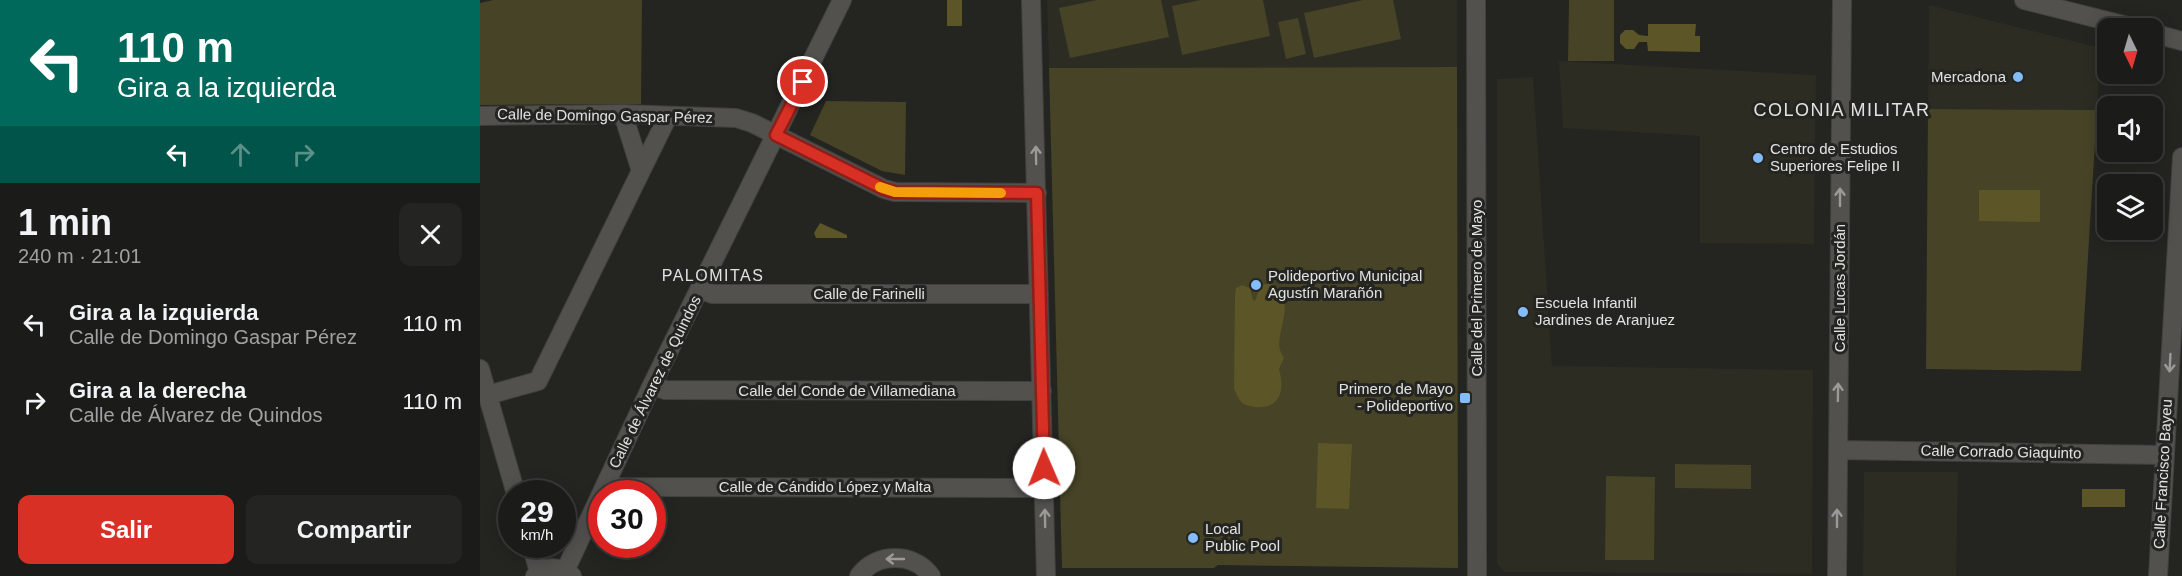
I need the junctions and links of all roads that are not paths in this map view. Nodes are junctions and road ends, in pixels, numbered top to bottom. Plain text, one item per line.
1 (842, 0) edge
2 (1031, 0) edge
3 (1476, 0) edge
4 (1842, 0) edge
5 (2024, 0) edge
6 (2097, 18) edge
7 (2163, 36) edge
8 (2182, 41) edge
9 (623, 114) junction
10 (480, 116) edge
11 (668, 116) junction
12 (776, 135) junction
13 (2182, 157) edge
14 (641, 171) junction
15 (1037, 193) junction
16 (700, 289) junction
17 (1040, 294) junction
18 (480, 369) edge
19 (652, 385) junction
20 (1042, 391) junction
21 (488, 395) junction
22 (1838, 450) junction
23 (2164, 455) junction
24 (512, 480) edge
25 (607, 480) edge
26 (666, 487) edge
27 (1044, 488) junction
28 (588, 525) edge
29 (534, 558) edge
30 (568, 573) edge
31 (537, 574) edge
32 (860, 576) edge
33 (931, 576) edge
34 (1046, 576) edge
35 (1477, 576) edge
36 (1837, 576) edge
37 (2158, 576) edge

1 - 12 street, Calle de Álvarez de Quindos
15 -> 2 street
3 - 35 street, Calle del Primero de Mayo
22 -> 4 street, Calle Lucas Jordán
5 - 6 street
7 - 8 street
9 - 10 street, Calle de Domingo Gaspar Pérez
9 - 11 street, Calle de Domingo Gaspar Pérez
9 - 14 street
11 - 12 street, Calle de Domingo Gaspar Pérez
11 - 14 street
12 - 15 street, Calle de Domingo Gaspar Pérez
12 - 16 street, Calle de Álvarez de Quindos
13 -> 23 street, Calle Francisco Bayeu
14 - 21 street
15 - 17 street
16 - 17 street, Calle de Farinelli
16 - 19 street, Calle de Álvarez de Quindos
17 - 20 street
18 - 21 street
19 - 20 street, Calle del Conde de Villamediana
19 - 25 street, Calle de Álvarez de Quindos
20 - 27 street
21 - 24 street
22 - 23 street, Calle Corrado Giaquinto
36 -> 22 street, Calle Lucas Jordán
23 - 37 street, Calle Francisco Bayeu
26 - 27 street, Calle de Cándido López y Malta
34 -> 27 street
28 - 30 street, Calle de Álvarez de Quindos
29 - 31 street
30 - 31 street
33 -> 32 street

